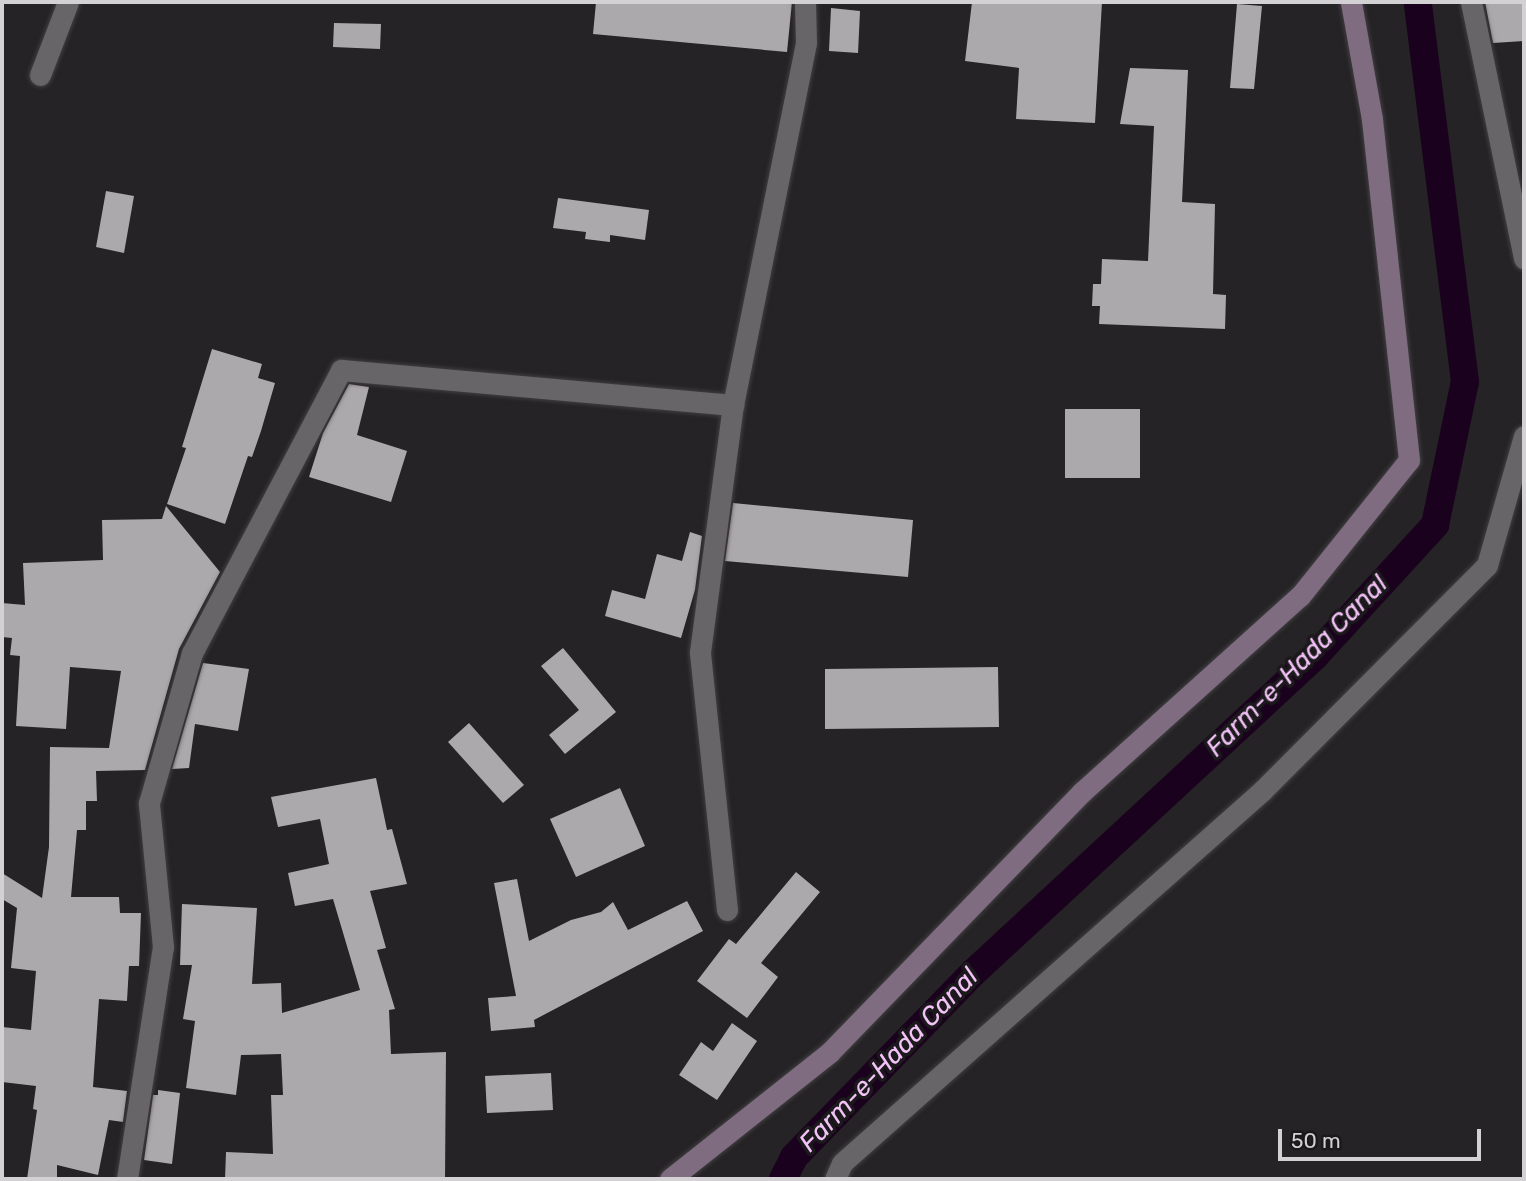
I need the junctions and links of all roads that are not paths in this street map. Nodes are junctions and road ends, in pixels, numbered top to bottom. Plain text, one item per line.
1 (68, 2) edge
2 (805, 2) edge
3 (1351, 2) edge
4 (1471, 2) edge
5 (40, 75) dead end
6 (1524, 259) edge
7 (733, 405) junction
8 (1524, 436) edge
9 (1520, 459) edge
10 (727, 910) dead end
11 (127, 1179) edge
12 (670, 1179) edge
13 (835, 1179) edge

1 - 5 street
2 - 7 street
3 - 12 street
4 - 6 street
7 - 10 street
7 - 11 street
8 - 9 street
9 - 13 street

